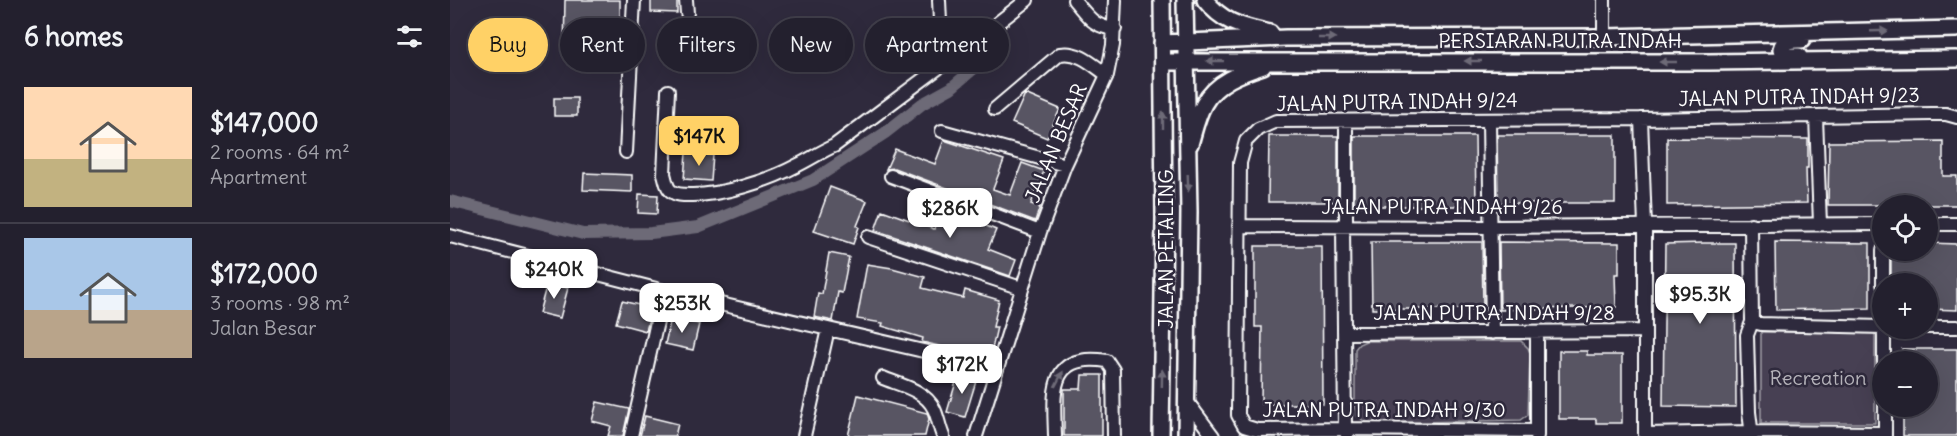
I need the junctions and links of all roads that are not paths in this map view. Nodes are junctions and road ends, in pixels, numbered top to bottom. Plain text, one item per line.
1 (634, 0) edge
2 (686, 0) edge
3 (939, 0) edge
4 (1027, 0) edge
5 (1074, 0) edge
6 (1115, 0) edge
7 (1162, 0) edge
8 (1185, 0) edge
9 (1206, 0) edge
10 (1604, 0) edge
11 (687, 13) dead end
12 (940, 18) edge
13 (1004, 18) edge
14 (1115, 29) junction
15 (1953, 30) edge
16 (1840, 33) junction
17 (1716, 35) junction
18 (1604, 37) junction
19 (1286, 38) junction
20 (1162, 43) junction
21 (1185, 43) junction
22 (1957, 59) edge
23 (1185, 61) junction
24 (1838, 61) junction
25 (1163, 62) junction
26 (1286, 62) junction
27 (1709, 62) junction
28 (934, 72) edge
29 (1107, 75) junction
30 (668, 91) dead end
31 (995, 109) dead end
32 (1816, 117) junction
33 (1957, 117) edge
34 (1641, 119) junction
35 (1489, 120) junction
36 (1346, 121) junction
37 (942, 131) dead end
38 (626, 152) dead end
39 (1187, 152) junction
40 (1065, 165) junction
41 (891, 176) dead end
42 (1751, 224) junction
43 (1820, 224) junction
44 (1872, 224) edge
45 (1938, 224) edge
46 (1957, 224) edge
47 (1239, 226) junction
48 (1645, 226) junction
49 (1343, 227) junction
50 (1491, 227) junction
51 (1040, 232) junction
52 (450, 236) edge
53 (868, 237) dead end
54 (1021, 288) junction
55 (664, 291) junction
56 (1752, 322) junction
57 (1938, 327) edge
58 (1957, 327) edge
59 (1872, 328) edge
60 (828, 329) junction
61 (1537, 332) junction
62 (1644, 332) junction
63 (1344, 333) junction
64 (1492, 333) junction
65 (997, 368) junction
66 (882, 378) dead end
67 (1186, 400) junction
68 (1238, 415) joint
69 (1885, 417) edge
70 (1346, 433) edge
71 (1537, 434) edge
72 (1752, 434) edge
73 (1645, 435) edge
74 (1885, 435) edge
75 (631, 436) edge
76 (804, 436) edge
77 (943, 436) edge
78 (976, 436) edge
79 (1055, 436) edge
80 (1114, 436) edge
81 (1161, 436) edge
82 (1186, 436) edge
83 (1213, 436) edge

1 - 38 street
2 - 11 street
3 - 12 street
4 - 13 street
5 - 14 street
6 - 14 street, JALAN BESAR
7 - 20 main road, JALAN PETALING
8 - 21 main road, JALAN PETALING
9 - 19 main road
10 - 18 street
14 - 29 street, JALAN BESAR
16 -> 15 main road, PERSIARAN PUTRA INDAH
16 - 17 main road, PERSIARAN PUTRA INDAH
16 - 24 main road
17 - 18 main road, PERSIARAN PUTRA INDAH
17 - 27 main road
19 -> 18 main road, PERSIARAN PUTRA INDAH
19 - 21 main road, PERSIARAN PUTRA INDAH
20 - 21 main road, PERSIARAN PUTRA INDAH
20 - 25 main road, JALAN PETALING
21 - 23 main road, JALAN PETALING
22 - 24 main road, PERSIARAN PUTRA INDAH
23 - 25 main road, PERSIARAN PUTRA INDAH
26 -> 23 main road, PERSIARAN PUTRA INDAH
23 - 39 main road, JALAN PETALING
24 - 27 main road, PERSIARAN PUTRA INDAH
81 -> 25 main road, JALAN PETALING
27 -> 26 main road, PERSIARAN PUTRA INDAH
26 - 39 main road
28 - 30 street
29 - 31 street
29 - 40 street, JALAN BESAR
32 - 33 street, JALAN PUTRA INDAH 9/23
32 - 34 street, JALAN PUTRA INDAH 9/23
32 - 43 street
34 - 35 street, JALAN PUTRA INDAH 9/24
34 - 48 street
35 - 36 street, JALAN PUTRA INDAH 9/24
35 - 50 street
36 - 47 street, JALAN PUTRA INDAH 9/24
36 - 49 street
37 - 40 street
39 -> 67 main road, JALAN PETALING
40 - 51 street, JALAN BESAR
41 - 51 street
42 - 43 street, JALAN PUTRA INDAH 9/26
42 - 48 street, JALAN PUTRA INDAH 9/26
42 - 56 street
43 - 44 street, JALAN PUTRA INDAH 9/26
45 - 46 street
47 - 49 street, JALAN PUTRA INDAH 9/26
47 - 68 street, JALAN PUTRA INDAH 9/24
48 - 50 street, JALAN PUTRA INDAH 9/26
48 - 62 street
49 - 50 street, JALAN PUTRA INDAH 9/26
49 - 63 street
50 - 64 street
51 - 54 street, JALAN BESAR
52 - 55 street
53 - 54 street
54 - 65 street, JALAN BESAR
55 - 60 street
55 - 75 street
56 - 59 street
56 - 72 street
57 - 58 street
60 - 65 street
60 - 76 street
61 - 62 street, JALAN PUTRA INDAH 9/28
61 - 64 street, JALAN PUTRA INDAH 9/28
61 - 71 street
62 - 73 street
63 - 64 street, JALAN PUTRA INDAH 9/28
63 - 70 street
65 - 78 street, JALAN BESAR
66 - 77 street
67 - 82 main road, JALAN PETALING
67 - 83 street
68 - 70 street, JALAN PUTRA INDAH 9/30
69 - 74 street
70 - 71 street, JALAN PUTRA INDAH 9/30
72 - 73 street
72 - 74 street
79 -> 80 street

